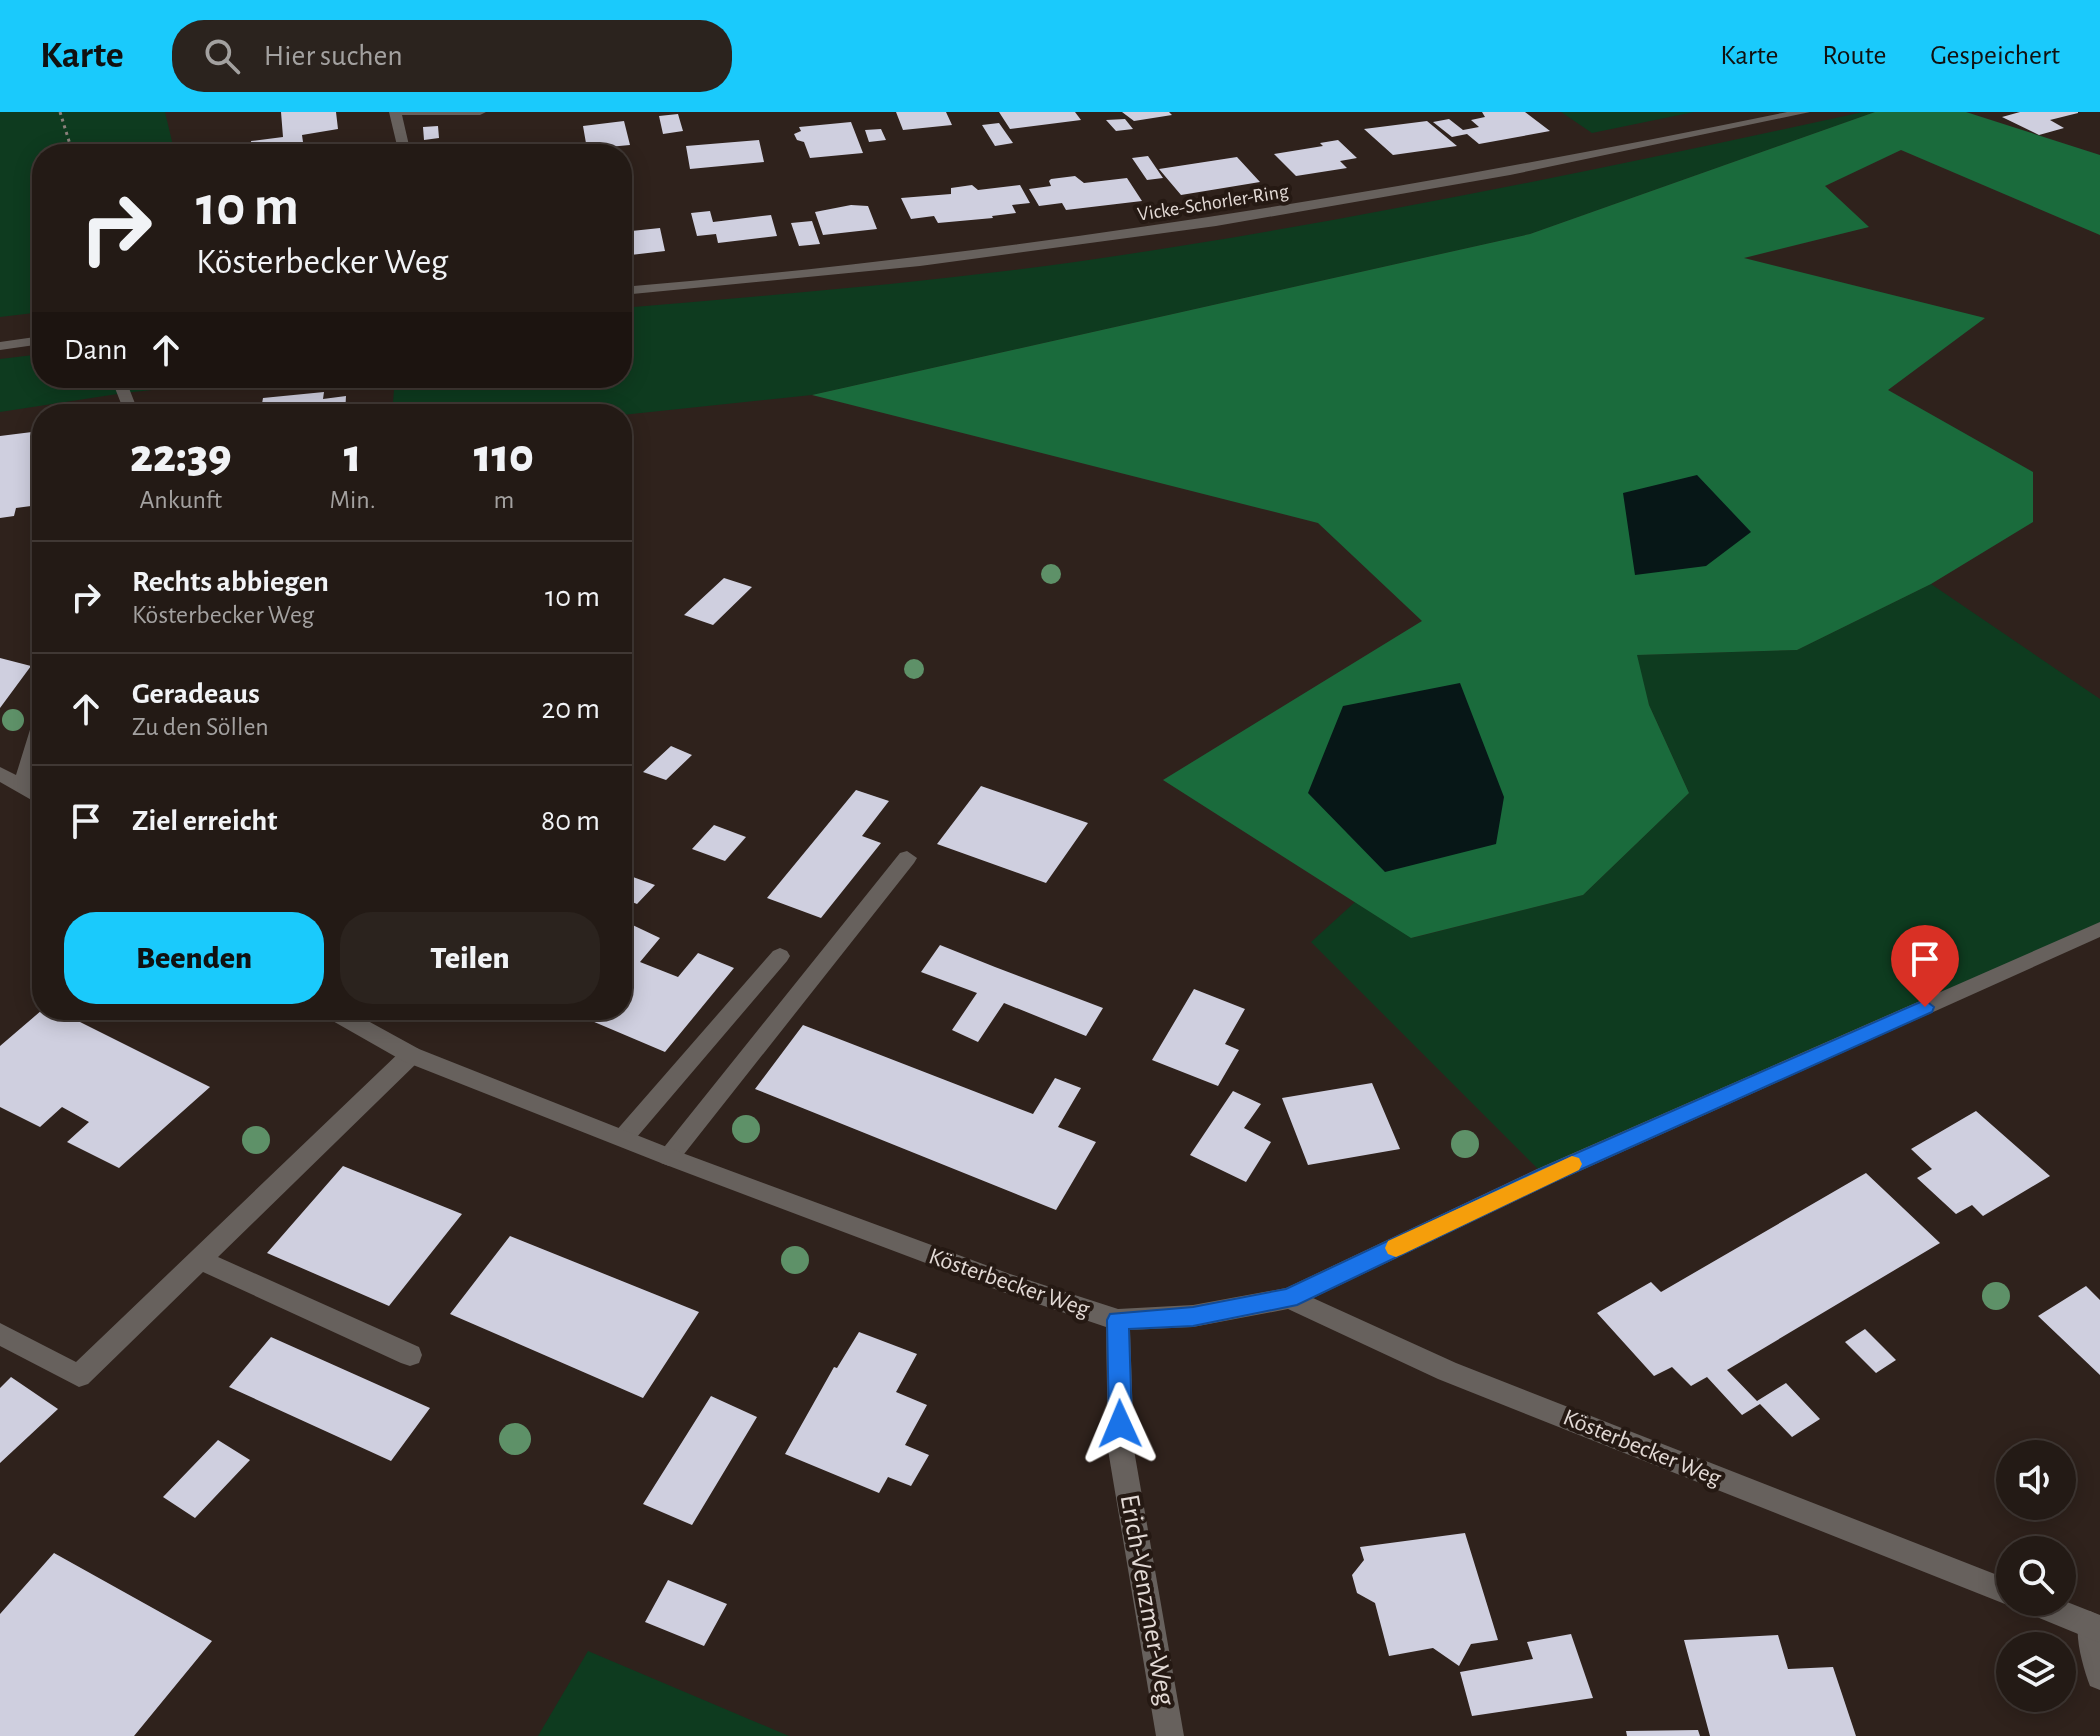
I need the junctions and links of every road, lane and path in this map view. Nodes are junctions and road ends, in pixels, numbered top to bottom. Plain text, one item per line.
1 (60, 112) edge
2 (480, 112) edge
3 (1804, 112) edge
4 (396, 113) edge
5 (70, 144) edge
6 (403, 144) edge
7 (632, 290) edge
8 (32, 341) edge
9 (0, 346) edge
10 (32, 752) edge
11 (0, 773) edge
12 (22, 785) junction
13 (32, 792) edge
14 (907, 858) dead end
15 (2100, 929) edge
16 (780, 956) dead end
17 (349, 1020) edge
18 (411, 1055) junction
19 (623, 1138) junction
20 (669, 1157) junction
21 (199, 1259) junction
22 (1289, 1298) junction
23 (1118, 1320) junction
24 (0, 1334) edge
25 (410, 1355) dead end
26 (1996, 1587) edge
27 (2067, 1616) edge
28 (2095, 1627) edge
29 (2100, 1676) edge
30 (1170, 1736) edge

1 - 5 path
2 - 4 street
3 - 7 street, Vicke-Schorler-Ring
4 - 6 street
8 - 9 street
10 - 12 street
11 - 12 street
12 - 13 street
14 - 20 street
15 - 22 street
16 - 19 street
17 - 18 street, Kösterbecker Weg
18 - 19 street, Kösterbecker Weg
18 - 21 street
19 - 20 street, Kösterbecker Weg
20 - 23 street, Kösterbecker Weg
21 - 24 street
21 - 25 street
22 - 23 street, Kösterbecker Weg
22 - 26 street, Kösterbecker Weg
23 - 30 street, Erich-Venzmer-Weg
27 - 28 street
28 - 29 street

